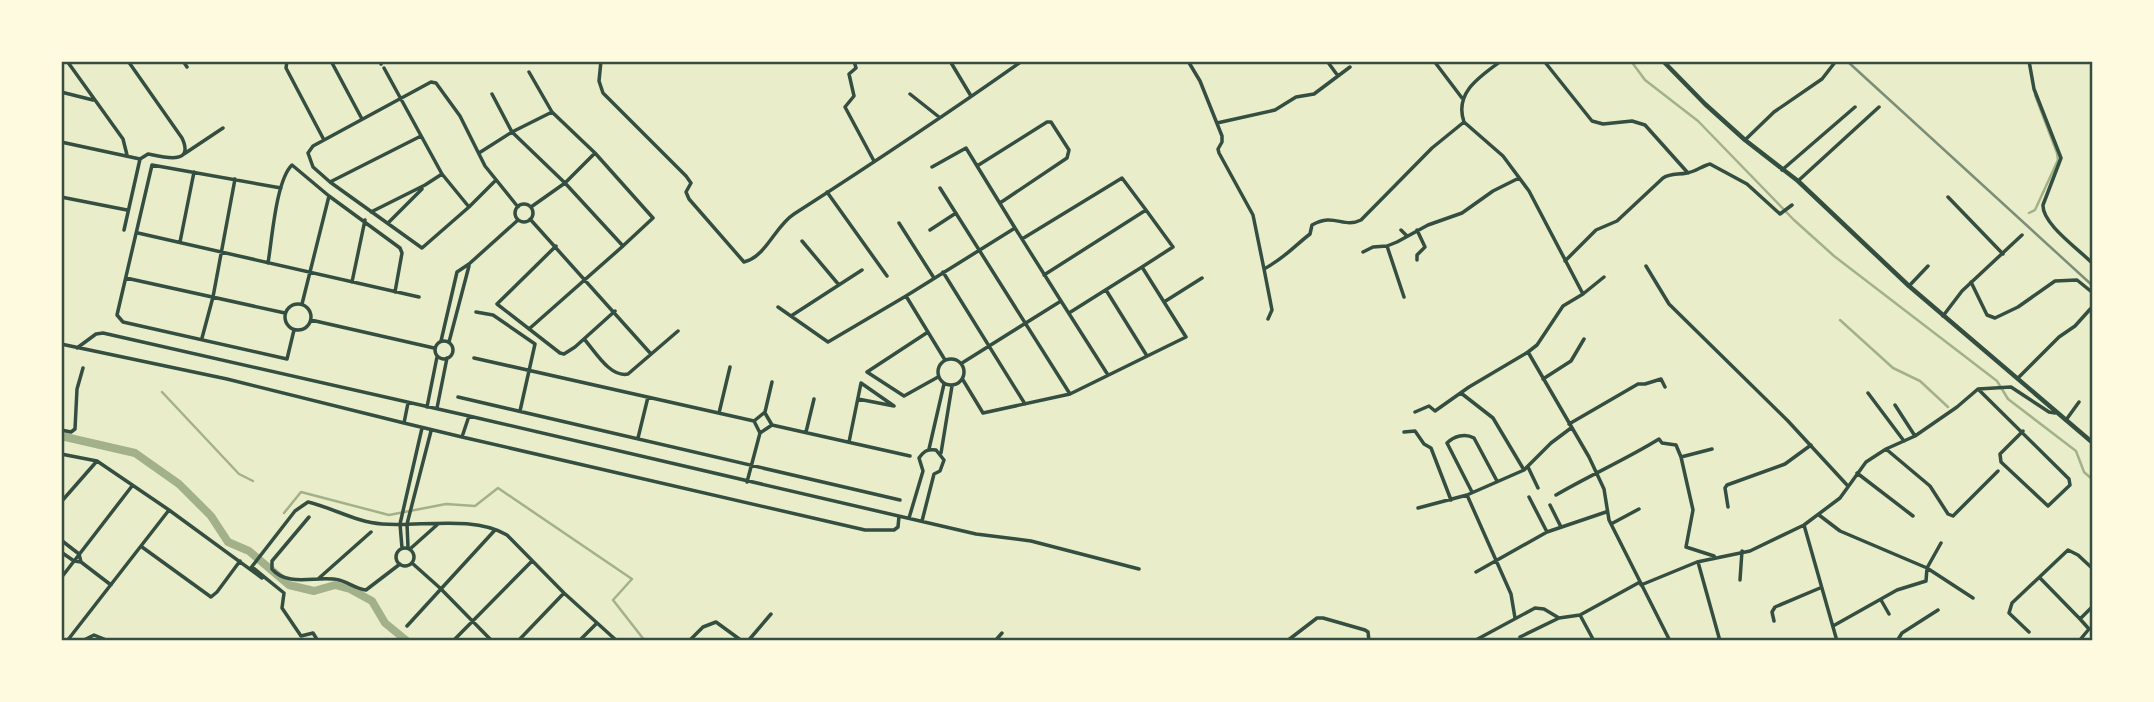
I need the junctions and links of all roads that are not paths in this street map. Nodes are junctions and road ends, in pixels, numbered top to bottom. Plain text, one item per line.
1 (67, 61) edge
2 (128, 61) edge
3 (183, 61) edge
4 (287, 61) edge
5 (331, 61) edge
6 (601, 61) edge
7 (855, 61) edge
8 (950, 61) edge
9 (1022, 61) edge
10 (1188, 61) edge
11 (1327, 61) edge
12 (1434, 61) edge
13 (1501, 61) edge
14 (1544, 61) edge
15 (1663, 61) edge
16 (1836, 61) edge
17 (2029, 61) edge
18 (382, 64) edge
19 (187, 67) dead end
20 (1350, 67) dead end
21 (529, 72) dead end
22 (1338, 76) junction
23 (61, 92) edge
24 (492, 94) dead end
25 (910, 94) dead end
26 (971, 96) junction
27 (400, 98) junction
28 (1462, 98) junction
29 (95, 100) junction
30 (1855, 107) dead end
31 (1879, 107) dead end
32 (551, 112) junction
33 (939, 117) junction
34 (362, 119) junction
35 (1464, 122) junction
36 (1217, 123) junction
37 (223, 128) dead end
38 (512, 132) junction
39 (421, 136) junction
40 (324, 139) junction
41 (1745, 140) junction
42 (61, 142) edge
43 (479, 153) junction
44 (594, 153) junction
45 (183, 154) junction
46 (127, 155) junction
47 (141, 159) junction
48 (874, 161) junction
49 (977, 166) junction
50 (933, 167) dead end
51 (1782, 170) junction
52 (194, 172) junction
53 (1688, 173) junction
54 (442, 174) junction
55 (1519, 178) junction
56 (235, 179) junction
57 (496, 180) junction
58 (1798, 181) junction
59 (330, 182) junction
60 (565, 183) junction
61 (425, 185) junction
62 (281, 188) junction
63 (940, 188) dead end
64 (827, 192) junction
65 (329, 196) junction
66 (61, 197) edge
67 (1948, 197) dead end
68 (1000, 202) junction
69 (1791, 206) dead end
70 (469, 207) junction
71 (518, 207) junction
72 (531, 207) junction
73 (127, 210) junction
74 (1146, 210) junction
75 (371, 212) junction
76 (956, 213) junction
77 (530, 219) junction
78 (365, 220) junction
79 (518, 220) junction
80 (899, 223) dead end
81 (387, 224) junction
82 (1015, 228) junction
83 (124, 230) dead end
84 (930, 230) dead end
85 (1401, 230) dead end
86 (1417, 230) junction
87 (138, 233) junction
88 (2022, 235) dead end
89 (1407, 236) junction
90 (1022, 239) junction
91 (802, 241) dead end
92 (180, 242) junction
93 (556, 246) junction
94 (623, 246) junction
95 (1387, 246) junction
96 (979, 250) junction
97 (221, 251) junction
98 (1363, 252) dead end
99 (2003, 254) junction
100 (1417, 260) dead end
101 (1565, 261) junction
102 (268, 263) junction
103 (470, 264) junction
104 (2093, 264) edge
105 (1646, 266) dead end
106 (1928, 266) dead end
107 (1142, 267) junction
108 (1264, 269) junction
109 (862, 270) dead end
110 (943, 272) junction
111 (309, 273) junction
112 (887, 275) dead end
113 (1044, 275) junction
114 (1604, 277) dead end
115 (126, 278) junction
116 (934, 278) junction
117 (1202, 278) dead end
118 (584, 279) junction
119 (352, 282) junction
120 (1971, 282) junction
121 (839, 285) junction
122 (1909, 286) junction
123 (1106, 290) junction
124 (395, 292) junction
125 (2093, 293) edge
126 (1583, 294) junction
127 (906, 296) junction
128 (213, 297) junction
129 (419, 297) dead end
130 (1404, 297) dead end
131 (1061, 301) junction
132 (1164, 302) junction
133 (302, 304) junction
134 (2093, 306) edge
135 (778, 307) dead end
136 (615, 311) junction
137 (476, 312) dead end
138 (285, 313) junction
139 (1069, 313) junction
140 (791, 316) junction
141 (1943, 316) junction
142 (1268, 319) dead end
143 (311, 320) junction
144 (1026, 323) junction
145 (529, 329) junction
146 (294, 330) junction
147 (678, 331) dead end
148 (928, 332) junction
149 (202, 339) junction
150 (584, 339) junction
151 (1584, 339) dead end
152 (440, 341) junction
153 (449, 342) junction
154 (61, 344) edge
155 (988, 346) junction
156 (76, 348) junction
157 (434, 348) junction
158 (1528, 352) junction
159 (651, 354) junction
160 (1147, 356) junction
161 (438, 357) junction
162 (447, 358) junction
163 (474, 358) dead end
164 (945, 360) junction
165 (962, 363) junction
166 (730, 367) dead end
167 (83, 368) dead end
168 (529, 369) junction
169 (1108, 375) junction
170 (938, 377) junction
171 (2018, 378) junction
172 (1543, 379) junction
173 (962, 380) junction
174 (772, 382) dead end
175 (944, 384) junction
176 (952, 386) junction
177 (1665, 387) dead end
178 (1978, 389) junction
179 (1461, 393) junction
180 (1868, 393) dead end
181 (1070, 394) junction
182 (458, 397) dead end
183 (648, 397) junction
184 (858, 399) junction
185 (814, 400) dead end
186 (2079, 402) dead end
187 (408, 403) junction
188 (1025, 404) junction
189 (1895, 405) dead end
190 (427, 407) junction
191 (437, 409) junction
192 (520, 411) junction
193 (765, 412) junction
194 (1415, 412) dead end
195 (2058, 413) junction
196 (719, 414) junction
197 (469, 416) junction
198 (2066, 420) junction
199 (754, 421) junction
200 (404, 423) junction
201 (772, 425) junction
202 (1570, 426) junction
203 (422, 428) junction
204 (61, 430) edge
205 (431, 431) junction
206 (2023, 431) junction
207 (806, 432) junction
208 (1404, 432) dead end
209 (760, 433) junction
210 (1915, 436) junction
211 (462, 437) junction
212 (638, 439) junction
213 (1904, 441) junction
214 (849, 442) junction
215 (2093, 443) edge
216 (1811, 446) junction
217 (929, 449) junction
218 (1712, 449) dead end
219 (1886, 449) junction
220 (941, 453) junction
221 (61, 454) edge
222 (910, 456) dead end
223 (1681, 457) junction
224 (97, 461) junction
225 (751, 466) junction
226 (1526, 468) junction
227 (923, 471) junction
228 (1998, 471) dead end
229 (1597, 473) junction
230 (1857, 473) junction
231 (934, 474) junction
232 (747, 482) junction
233 (1497, 482) junction
234 (1847, 485) junction
235 (132, 486) junction
236 (1538, 488) dead end
237 (1469, 494) junction
238 (1556, 495) dead end
239 (1529, 497) dead end
240 (900, 500) dead end
241 (1451, 500) junction
242 (61, 502) edge
243 (1550, 505) dead end
244 (1728, 507) dead end
245 (1418, 508) dead end
246 (1639, 509) dead end
247 (169, 510) junction
248 (1606, 512) junction
249 (1819, 515) junction
250 (899, 516) junction
251 (1913, 516) dead end
252 (309, 517) dead end
253 (909, 518) junction
254 (922, 521) junction
255 (440, 522) junction
256 (400, 524) junction
257 (408, 524) junction
258 (1611, 524) junction
259 (1804, 525) junction
260 (1561, 527) junction
261 (496, 529) junction
262 (371, 532) dead end
263 (1546, 532) junction
264 (61, 540) edge
265 (1941, 543) dead end
266 (142, 547) junction
267 (407, 548) junction
268 (1742, 551) junction
269 (61, 552) edge
270 (79, 554) junction
271 (1716, 556) junction
272 (1496, 560) junction
273 (74, 561) junction
274 (240, 561) junction
275 (532, 561) junction
276 (81, 562) junction
277 (1698, 562) junction
278 (412, 563) junction
279 (400, 565) junction
280 (252, 567) junction
281 (1927, 568) junction
282 (1139, 569) dead end
283 (2093, 569) edge
284 (1476, 572) dead end
285 (2039, 577) junction
286 (61, 578) edge
287 (262, 578) dead end
288 (316, 580) junction
289 (1740, 580) dead end
290 (1640, 583) junction
291 (111, 585) junction
292 (440, 588) junction
293 (1821, 588) junction
294 (564, 593) junction
295 (1973, 598) dead end
296 (1881, 600) junction
297 (2092, 609) edge
298 (1938, 610) dead end
299 (771, 614) dead end
300 (1580, 614) junction
301 (1889, 614) dead end
302 (1515, 618) junction
303 (1559, 618) junction
304 (2080, 619) junction
305 (473, 621) junction
306 (1774, 621) dead end
307 (597, 623) junction
308 (407, 626) dead end
309 (1833, 626) junction
310 (2091, 628) edge
311 (2029, 632) dead end
312 (1002, 633) dead end
313 (1520, 637) dead end
314 (67, 641) edge
315 (82, 641) edge
316 (108, 641) edge
317 (318, 641) edge
318 (453, 641) edge
319 (492, 641) edge
320 (518, 641) edge
321 (579, 641) edge
322 (617, 641) edge
323 (689, 641) edge
324 (745, 641) edge
325 (995, 641) edge
326 (1287, 641) edge
327 (1369, 641) edge
328 (1474, 641) edge
329 (1594, 641) edge
330 (1670, 641) edge
331 (1720, 641) edge
332 (1837, 641) edge
333 (1897, 641) edge
334 (2079, 641) edge

1 - 29 street
2 - 45 street
3 - 19 street
4 - 40 street
5 - 34 street
6 - 64 street
7 - 48 street
8 - 26 street
9 - 26 street
10 - 36 street
11 - 22 street
12 - 28 street
13 - 28 street
14 - 53 street
15 - 41 main road
16 - 41 street
17 - 104 street
18 - 27 street
20 - 22 street
21 - 32 street
22 - 36 street
23 - 29 street
24 - 38 street
25 - 33 street
26 - 33 street
27 - 34 street
27 - 39 street
27 - 43 street
28 - 35 street
29 - 46 street
30 - 51 street
31 - 58 street
32 - 38 street
32 - 44 street
33 - 48 street
34 - 40 street
35 - 55 street
35 - 108 street
36 - 108 street
37 - 45 street
38 - 43 street
38 - 60 street
39 - 54 street
39 - 59 street
40 - 59 street
41 - 51 main road
42 - 46 street
43 - 57 street
44 - 60 street
44 - 94 street
45 - 47 street
46 - 47 street
47 - 73 street
48 - 64 street
49 - 50 street
49 - 68 street
49 - 68 street
51 - 58 main road
52 - 56 street
52 - 87 street
52 - 92 street
53 - 69 street
53 - 101 street
54 - 61 street
54 - 70 street
55 - 86 street
55 - 101 street
56 - 62 street
56 - 97 street
57 - 70 street
57 - 71 street
58 - 122 main road
59 - 75 street
60 - 72 street
60 - 94 street
61 - 75 street
61 - 81 street
62 - 65 street
62 - 102 street
63 - 76 street
64 - 112 street
65 - 78 street
65 - 111 street
66 - 73 street
67 - 99 street
68 - 82 street
70 - 81 street
71 - 72 street
71 - 79 street
72 - 77 street
73 - 83 street
74 - 90 street
74 - 107 street
74 - 113 street
75 - 81 street
76 - 84 street
76 - 96 street
77 - 79 street
77 - 93 street
78 - 119 street
78 - 124 street
79 - 103 street
80 - 116 street
82 - 90 street
82 - 96 street
85 - 89 street
86 - 89 street
86 - 100 street
87 - 92 street
87 - 115 street
88 - 99 street
89 - 95 street
90 - 113 street
91 - 121 street
92 - 97 street
93 - 118 street
93 - 145 street
94 - 118 street
95 - 98 street
95 - 130 street
96 - 110 street
96 - 144 street
97 - 102 street
97 - 128 street
99 - 120 street
101 - 126 street
102 - 111 street
103 - 152 street
103 - 153 street
105 - 216 street
106 - 122 street
107 - 123 street
107 - 132 street
108 - 142 street
109 - 121 street
110 - 116 street
110 - 155 street
111 - 119 street
111 - 133 street
113 - 131 street
114 - 126 street
115 - 128 street
115 - 149 street
116 - 127 street
117 - 132 street
118 - 136 street
118 - 145 street
119 - 124 street
120 - 125 street
120 - 141 street
121 - 140 street
122 - 141 main road
123 - 139 street
123 - 160 street
124 - 129 street
126 - 158 street
127 - 140 street
127 - 148 street
128 - 138 street
128 - 149 street
131 - 139 street
131 - 144 street
132 - 160 street
133 - 138 street
133 - 143 street
134 - 171 street
135 - 140 street
136 - 150 street
136 - 159 street
137 - 168 street
138 - 146 street
139 - 169 street
141 - 171 main road
143 - 146 street
143 - 157 street
144 - 155 street
144 - 181 street
145 - 150 street
146 - 149 street
147 - 159 street
148 - 164 street
148 - 170 street
150 - 159 street
151 - 172 street
152 - 153 street
152 - 157 street
153 - 162 street
154 - 156 street
155 - 165 street
155 - 188 street
156 - 187 street
156 - 200 street
157 - 161 street
158 - 172 street
158 - 179 street
160 - 169 street
161 - 162 street
161 - 190 street
162 - 191 street
163 - 168 street
164 - 165 street
164 - 170 street
165 - 173 street
166 - 196 street
167 - 204 street
168 - 183 street
168 - 192 street
169 - 181 street
170 - 175 street
171 - 195 main road
172 - 202 street
173 - 176 street
173 - 188 street
174 - 193 street
175 - 176 street
175 - 217 street
176 - 220 street
177 - 202 street
178 - 195 street
178 - 206 street
178 - 210 street
179 - 194 street
179 - 226 street
180 - 213 street
181 - 188 street
182 - 192 street
183 - 196 street
183 - 212 street
184 - 184 street
184 - 214 street
185 - 207 street
186 - 198 street
187 - 190 street
187 - 200 street
189 - 210 street
190 - 191 street
191 - 197 street
192 - 212 street
193 - 199 street
193 - 201 street
195 - 198 main road
196 - 199 street
197 - 211 street
197 - 232 street
198 - 215 main road
199 - 209 street
200 - 203 street
201 - 207 street
201 - 209 street
202 - 226 street
202 - 229 street
203 - 205 street
203 - 256 street
205 - 211 street
205 - 257 street
206 - 206 street
207 - 214 street
208 - 241 street
209 - 225 street
210 - 213 street
211 - 250 street
212 - 225 street
213 - 219 street
214 - 222 street
216 - 234 street
216 - 244 street
217 - 220 street
217 - 227 street
218 - 223 street
219 - 228 street
219 - 230 street
220 - 231 street
221 - 224 street
223 - 229 street
223 - 271 street
224 - 235 street
224 - 242 street
225 - 232 street
225 - 240 street
226 - 233 street
226 - 236 street
227 - 231 street
227 - 253 street
229 - 238 street
229 - 248 street
230 - 234 street
230 - 251 street
231 - 254 street
232 - 250 street
233 - 237 street
233 - 237 street
234 - 249 street
235 - 247 street
235 - 270 street
237 - 241 street
237 - 272 street
239 - 263 street
241 - 245 street
243 - 260 street
246 - 258 street
247 - 266 street
247 - 274 street
248 - 258 street
248 - 260 street
249 - 259 street
249 - 281 street
250 - 253 street
252 - 288 street
253 - 254 street
254 - 282 street
255 - 257 street
255 - 261 street
255 - 267 street
256 - 257 street
256 - 267 street
256 - 280 street
257 - 267 street
258 - 290 street
259 - 268 street
259 - 293 street
260 - 263 street
261 - 275 street
261 - 292 street
262 - 288 street
263 - 272 street
264 - 270 street
265 - 281 street
266 - 274 street
266 - 291 street
267 - 278 street
267 - 279 street
268 - 271 street
268 - 289 street
269 - 273 street
270 - 273 street
270 - 276 street
271 - 277 street
272 - 284 street
272 - 302 street
273 - 276 street
273 - 286 street
274 - 280 street
275 - 294 street
275 - 305 street
276 - 291 street
277 - 290 street
277 - 331 street
278 - 279 street
278 - 292 street
279 - 288 street
280 - 287 street
280 - 317 street
281 - 295 street
281 - 296 street
283 - 285 street
285 - 304 street
285 - 311 street
290 - 300 street
290 - 330 street
291 - 314 street
292 - 305 street
292 - 308 street
293 - 306 street
293 - 309 street
294 - 307 street
294 - 320 street
296 - 301 street
296 - 309 street
297 - 304 street
298 - 333 street
299 - 324 street
300 - 303 street
300 - 329 street
302 - 303 street
302 - 328 street
303 - 313 street
304 - 310 street
305 - 318 street
305 - 319 street
307 - 321 street
307 - 322 street
309 - 332 street
310 - 334 street
312 - 325 street
315 - 316 street
323 - 324 street
326 - 327 street

